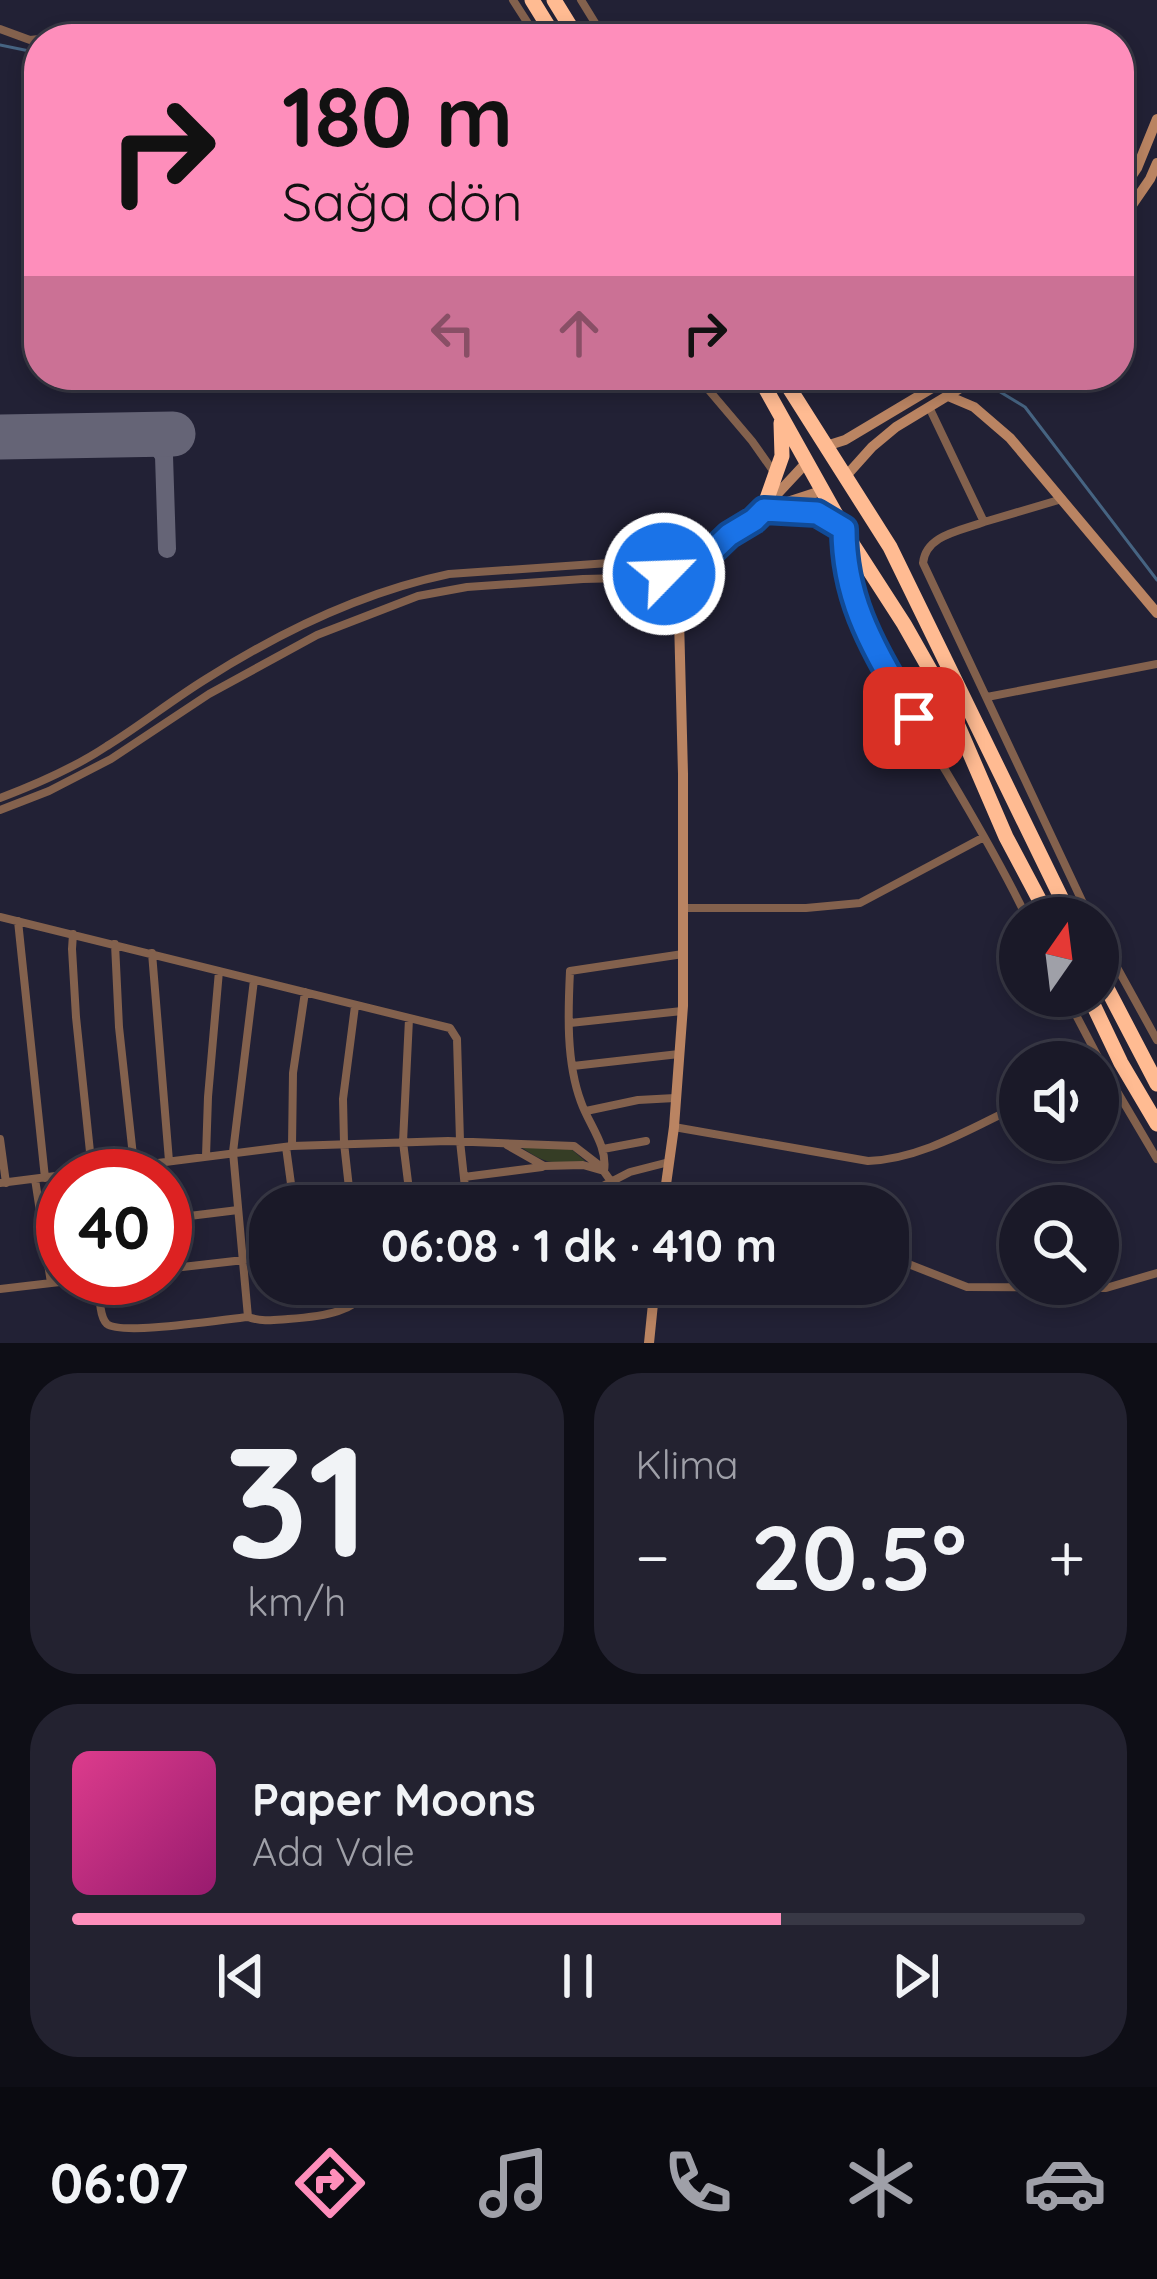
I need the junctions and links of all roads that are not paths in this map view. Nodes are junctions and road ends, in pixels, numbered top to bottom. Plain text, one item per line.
1 (1157, 119) edge
2 (1157, 163) edge
3 (1134, 172) edge
4 (1134, 202) edge
5 (709, 390) edge
6 (766, 390) edge
7 (791, 390) edge
8 (929, 390) edge
9 (958, 390) edge
10 (948, 396) junction
11 (929, 407) junction
12 (779, 414) junction
13 (826, 446) junction
14 (841, 469) junction
15 (777, 476) junction
16 (813, 476) junction
17 (1062, 499) junction
18 (764, 510) junction
19 (984, 522) junction
20 (844, 529) junction
21 (729, 535) junction
22 (670, 557) junction
23 (686, 577) junction
24 (669, 579) junction
25 (1157, 614) edge
26 (679, 619) junction
27 (1157, 664) edge
28 (195, 686) junction
29 (987, 697) junction
30 (203, 698) junction
31 (0, 798) edge
32 (0, 810) edge
33 (984, 837) junction
34 (1016, 897) edge
35 (1037, 897) edge
36 (1060, 897) edge
37 (1080, 897) edge
38 (683, 908) junction
39 (0, 917) edge
40 (18, 921) junction
41 (73, 934) junction
42 (115, 944) junction
43 (152, 953) junction
44 (683, 955) junction
45 (219, 971) junction
46 (1119, 971) edge
47 (254, 980) junction
48 (305, 992) junction
49 (356, 1006) junction
50 (682, 1011) junction
51 (1119, 1011) edge
52 (1099, 1017) edge
53 (409, 1019) junction
54 (570, 1024) junction
55 (1157, 1040) edge
56 (679, 1054) junction
57 (573, 1066) junction
58 (1157, 1084) edge
59 (1119, 1097) edge
60 (675, 1098) junction
61 (586, 1111) junction
62 (999, 1116) edge
63 (1157, 1124) edge
64 (674, 1127) junction
65 (0, 1139) edge
66 (460, 1141) junction
67 (646, 1141) dead end
68 (403, 1142) junction
69 (344, 1143) junction
70 (503, 1143) junction
71 (289, 1146) junction
72 (38, 1149) edge
73 (87, 1149) edge
74 (137, 1149) edge
75 (168, 1149) edge
76 (603, 1149) junction
77 (233, 1153) junction
78 (206, 1156) junction
79 (192, 1158) edge
80 (1157, 1159) edge
81 (669, 1162) junction
82 (544, 1166) junction
83 (607, 1176) junction
84 (464, 1177) junction
85 (36, 1179) edge
86 (3, 1183) edge
87 (292, 1185) edge
88 (349, 1185) edge
89 (408, 1185) edge
90 (465, 1185) edge
91 (594, 1185) edge
92 (666, 1185) edge
93 (238, 1210) junction
94 (192, 1216) edge
95 (249, 1259) edge
96 (243, 1260) junction
97 (909, 1264) edge
98 (192, 1266) edge
99 (1157, 1273) edge
100 (36, 1285) edge
101 (0, 1290) edge
102 (102, 1305) edge
103 (354, 1305) edge
104 (653, 1305) edge
105 (248, 1317) junction
106 (649, 1343) edge

1 - 3 street
2 - 4 street
5 - 15 street
6 - 12 highway
7 - 13 highway
8 - 13 street
9 - 10 street
10 - 11 street
10 - 17 street
11 - 14 street
11 - 19 street
12 - 15 highway
12 - 16 highway
13 - 14 highway
13 - 16 highway
14 - 16 highway
14 - 36 highway
15 - 18 highway
16 - 18 street
16 - 18 street
16 - 20 highway
17 - 19 street
17 - 25 street
18 - 20 highway
18 - 21 street
19 - 29 street
20 - 33 street
20 - 35 highway
21 - 22 street
21 - 23 street
22 - 23 street
22 - 24 street
22 - 28 street
23 - 24 street
23 - 26 street
24 - 26 street
24 - 30 street
26 - 38 street
27 - 29 street
28 - 30 street
28 - 31 street
29 - 37 street
30 - 32 street
33 - 34 street
33 - 38 street
38 - 44 street
39 - 40 street
40 - 41 street
40 - 72 street
41 - 42 street
41 - 73 street
42 - 43 street
42 - 74 street
43 - 45 street
43 - 75 street
44 - 50 street
44 - 54 street
45 - 47 street
45 - 78 street
46 - 55 street
47 - 48 street
47 - 77 street
48 - 49 street
48 - 71 street
49 - 53 street
49 - 69 street
50 - 54 street
50 - 56 street
51 - 58 highway
52 - 63 highway
53 - 66 street
53 - 68 street
54 - 57 street
56 - 57 street
56 - 60 street
57 - 61 street
59 - 80 street
60 - 61 street
60 - 64 street
61 - 76 street
62 - 64 street
64 - 81 street
65 - 86 street
66 - 68 street
66 - 70 street
66 - 84 street
67 - 76 street
68 - 69 street
68 - 89 street
69 - 71 street
69 - 88 street
70 - 82 street
70 - 83 street
71 - 77 street
71 - 87 street
76 - 83 street
77 - 78 street
77 - 93 street
78 - 79 street
81 - 83 street
81 - 92 street
82 - 83 street
82 - 84 street
83 - 91 street
84 - 90 street
85 - 86 street
93 - 94 street
93 - 96 street
95 - 96 street
96 - 98 street
96 - 105 street
97 - 99 street
100 - 101 street
102 - 105 street
103 - 105 street
104 - 106 street

